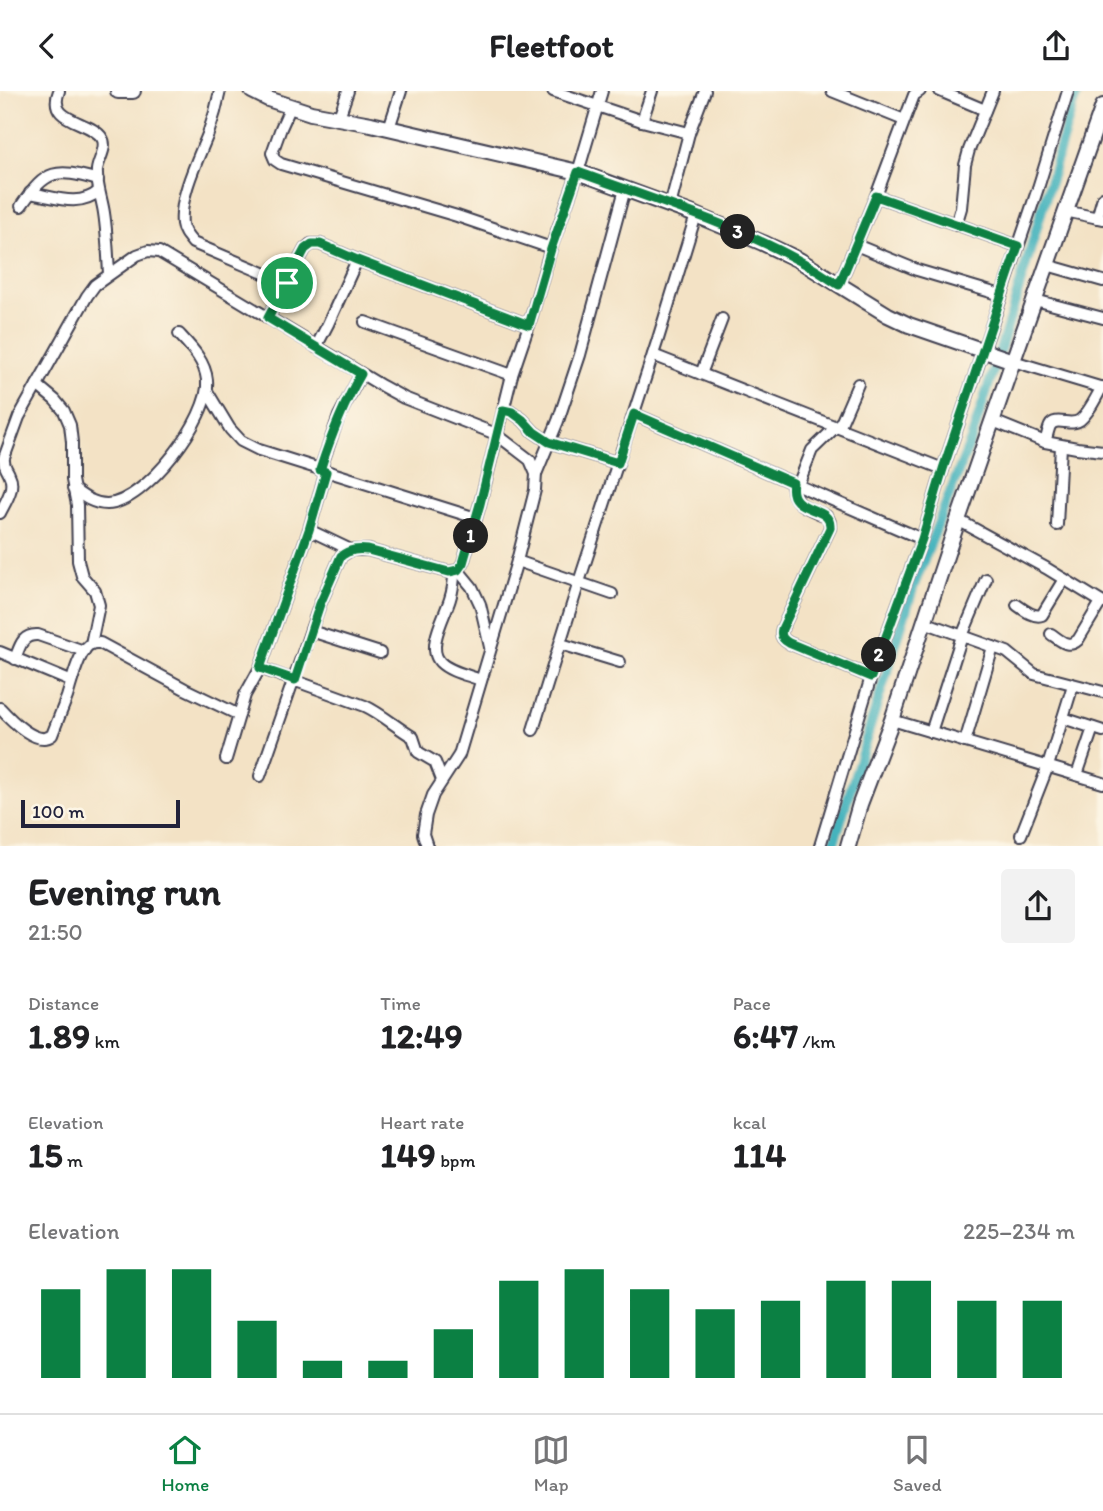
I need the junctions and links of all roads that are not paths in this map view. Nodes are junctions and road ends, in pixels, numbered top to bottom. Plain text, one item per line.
1 (59, 91) edge
2 (118, 91) edge
3 (133, 91) edge
4 (220, 91) edge
5 (252, 91) edge
6 (348, 91) edge
7 (401, 91) edge
8 (553, 91) edge
9 (602, 91) edge
10 (652, 91) edge
11 (705, 91) edge
12 (832, 91) edge
13 (920, 91) edge
14 (940, 91) edge
15 (993, 91) edge
16 (1068, 91) edge
17 (291, 106) junction
18 (597, 106) junction
19 (1103, 106) edge
20 (985, 110) junction
21 (339, 117) junction
22 (904, 120) junction
23 (642, 121) junction
24 (389, 128) junction
25 (1099, 132) edge
26 (689, 133) junction
27 (578, 172) junction
28 (99, 185) junction
29 (625, 189) junction
30 (30, 193) junction
31 (876, 196) junction
32 (1103, 197) edge
33 (21, 206) dead end
34 (670, 206) junction
35 (1065, 211) junction
36 (696, 215) junction
37 (1100, 218) edge
38 (956, 225) junction
39 (856, 245) junction
40 (1018, 246) junction
41 (551, 249) junction
42 (357, 260) junction
43 (1047, 265) junction
44 (109, 274) junction
45 (1103, 281) edge
46 (287, 283) junction
47 (839, 285) junction
48 (1001, 295) junction
49 (1034, 300) junction
50 (268, 318) junction
51 (1103, 318) edge
52 (722, 319) dead end
53 (365, 321) dead end
54 (529, 325) junction
55 (179, 334) dead end
56 (316, 347) junction
57 (984, 352) junction
58 (653, 355) junction
59 (1010, 360) junction
60 (361, 374) junction
61 (701, 374) junction
62 (512, 375) junction
63 (858, 384) dead end
64 (37, 385) junction
65 (1102, 387) edge
66 (207, 391) junction
67 (503, 410) junction
68 (634, 414) junction
69 (993, 421) junction
70 (837, 427) junction
71 (496, 434) junction
72 (549, 442) junction
73 (1045, 442) junction
74 (1061, 446) junction
75 (1103, 451) edge
76 (618, 463) junction
77 (943, 469) junction
78 (323, 471) junction
79 (536, 474) junction
80 (796, 484) junction
81 (73, 489) junction
82 (0, 513) edge
83 (477, 518) junction
84 (958, 520) junction
85 (1057, 525) dead end
86 (309, 530) junction
87 (922, 539) junction
88 (351, 550) junction
89 (517, 561) junction
90 (456, 571) junction
91 (986, 579) dead end
92 (1064, 579) junction
93 (579, 582) junction
94 (612, 594) dead end
95 (1102, 602) edge
96 (1017, 605) dead end
97 (924, 622) junction
98 (311, 631) junction
99 (1051, 634) dead end
100 (962, 636) junction
101 (561, 644) junction
102 (88, 647) junction
103 (491, 647) junction
104 (993, 647) junction
105 (0, 652) edge
106 (380, 653) dead end
107 (15, 659) junction
108 (621, 662) dead end
109 (260, 668) junction
110 (871, 677) junction
111 (295, 680) junction
112 (481, 680) junction
113 (71, 681) junction
114 (1073, 685) junction
115 (1103, 692) edge
116 (0, 708) edge
117 (239, 715) junction
118 (1063, 718) junction
119 (892, 720) junction
120 (533, 730) dead end
121 (1098, 730) edge
122 (930, 731) junction
123 (965, 742) junction
124 (226, 759) dead end
125 (1048, 766) junction
126 (1077, 775) junction
127 (260, 776) dead end
128 (442, 780) junction
129 (1103, 783) edge
130 (1021, 835) dead end
131 (426, 846) edge
132 (820, 846) edge
133 (848, 846) edge

1 - 28 street
2 - 3 street
4 - 46 street
5 - 17 street
6 - 21 street
7 - 24 street
8 - 18 street
9 - 18 street
10 - 23 street
11 - 26 street
12 - 22 street
13 - 22 street
14 - 20 street
15 - 20 street
16 - 40 street
17 - 21 street
17 - 41 street
18 - 23 street
18 - 27 street
19 - 25 street
20 - 38 street
21 - 24 street
22 - 31 street
23 - 26 street
24 - 27 street
25 - 35 street
26 - 34 street
27 - 29 street
27 - 41 street
28 - 30 street
28 - 30 street
28 - 44 street
29 - 34 street
29 - 72 street
30 - 33 street
31 - 38 street
31 - 39 street
32 - 37 street
34 - 36 street
35 - 37 street
35 - 43 street
36 - 47 street
36 - 58 street
38 - 40 street
39 - 47 street
39 - 48 street
40 - 48 street
41 - 54 street
42 - 46 street
42 - 54 street
42 - 56 street
43 - 45 street
43 - 49 street
44 - 50 street
44 - 64 street
46 - 50 street
47 - 57 street
48 - 57 street
49 - 51 street
49 - 59 street
50 - 56 street
52 - 61 street
53 - 62 street
54 - 62 street
55 - 66 street
56 - 60 street
57 - 59 street
57 - 77 street
58 - 61 street
58 - 68 street
59 - 65 street
59 - 69 street
60 - 71 street
60 - 78 street
61 - 70 street
62 - 67 street
63 - 70 street
64 - 81 street
64 - 82 street
65 - 73 street
66 - 78 street
66 - 81 street
67 - 71 street
67 - 72 street
68 - 76 street
68 - 80 street
69 - 73 street
69 - 84 street
70 - 77 street
70 - 80 street
71 - 79 street
71 - 83 street
72 - 76 street
72 - 79 street
73 - 74 street
74 - 75 street
74 - 85 street
76 - 93 street
77 - 87 street
78 - 83 street
78 - 86 street
79 - 89 street
80 - 87 street
80 - 110 street
81 - 102 street
83 - 90 street
84 - 92 street
84 - 97 street
86 - 88 street
86 - 109 street
87 - 110 street
88 - 90 street
88 - 98 street
89 - 93 street
89 - 103 street
90 - 103 street
90 - 112 street
91 - 100 street
92 - 95 street
92 - 96 street
93 - 94 street
93 - 101 street
95 - 99 street
97 - 100 street
97 - 119 street
98 - 106 street
98 - 111 street
100 - 104 street
100 - 122 street
101 - 108 street
101 - 120 street
102 - 107 street
102 - 113 street
102 - 117 street
103 - 112 street
104 - 114 street
104 - 123 street
105 - 107 street
107 - 113 street
109 - 111 street
109 - 117 street
110 - 132 street
111 - 127 street
111 - 128 street
112 - 128 street
113 - 116 street
114 - 115 street
114 - 118 street
117 - 124 street
118 - 121 street
118 - 125 street
119 - 122 street
119 - 133 street
121 - 126 street
122 - 123 street
123 - 125 street
125 - 126 street
125 - 130 street
126 - 129 street
128 - 131 street

